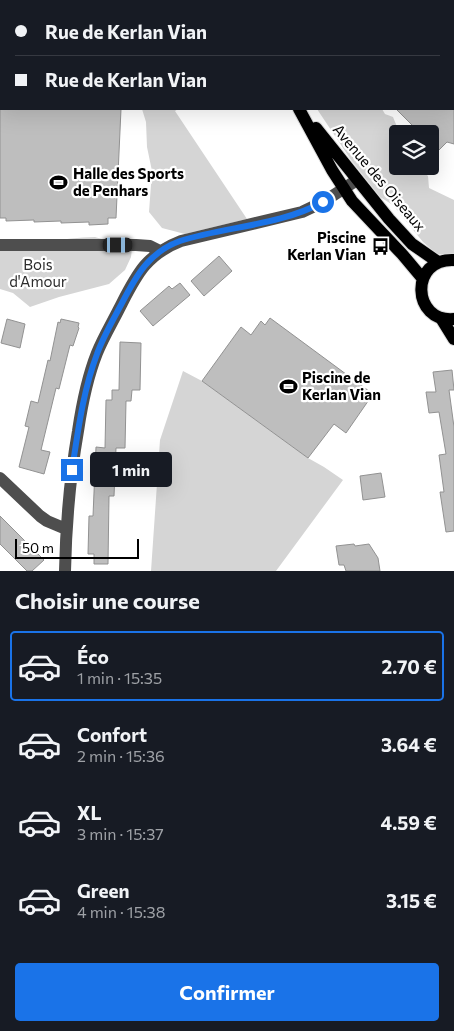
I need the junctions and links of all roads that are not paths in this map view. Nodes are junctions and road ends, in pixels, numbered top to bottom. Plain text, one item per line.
1 (300, 110) edge
2 (300, 110) edge
3 (357, 180) junction
4 (343, 189) junction
5 (0, 245) edge
6 (155, 248) junction
7 (454, 260) edge
8 (438, 262) junction
9 (423, 278) junction
10 (441, 318) junction
11 (454, 319) edge
12 (454, 340) edge
13 (0, 478) edge
14 (66, 529) junction
15 (65, 571) edge

1 - 3 main road, Avenue des Oiseaux
2 - 4 main road, Avenue des Oiseaux
3 - 4 street
3 - 8 main road, Avenue des Oiseaux
4 - 6 street
4 - 9 main road, Avenue des Oiseaux
5 - 6 street
6 - 14 street
7 - 8 main road
8 - 9 main road
9 - 10 main road
10 - 11 main road
10 - 12 main road
13 - 14 street
14 - 15 street

